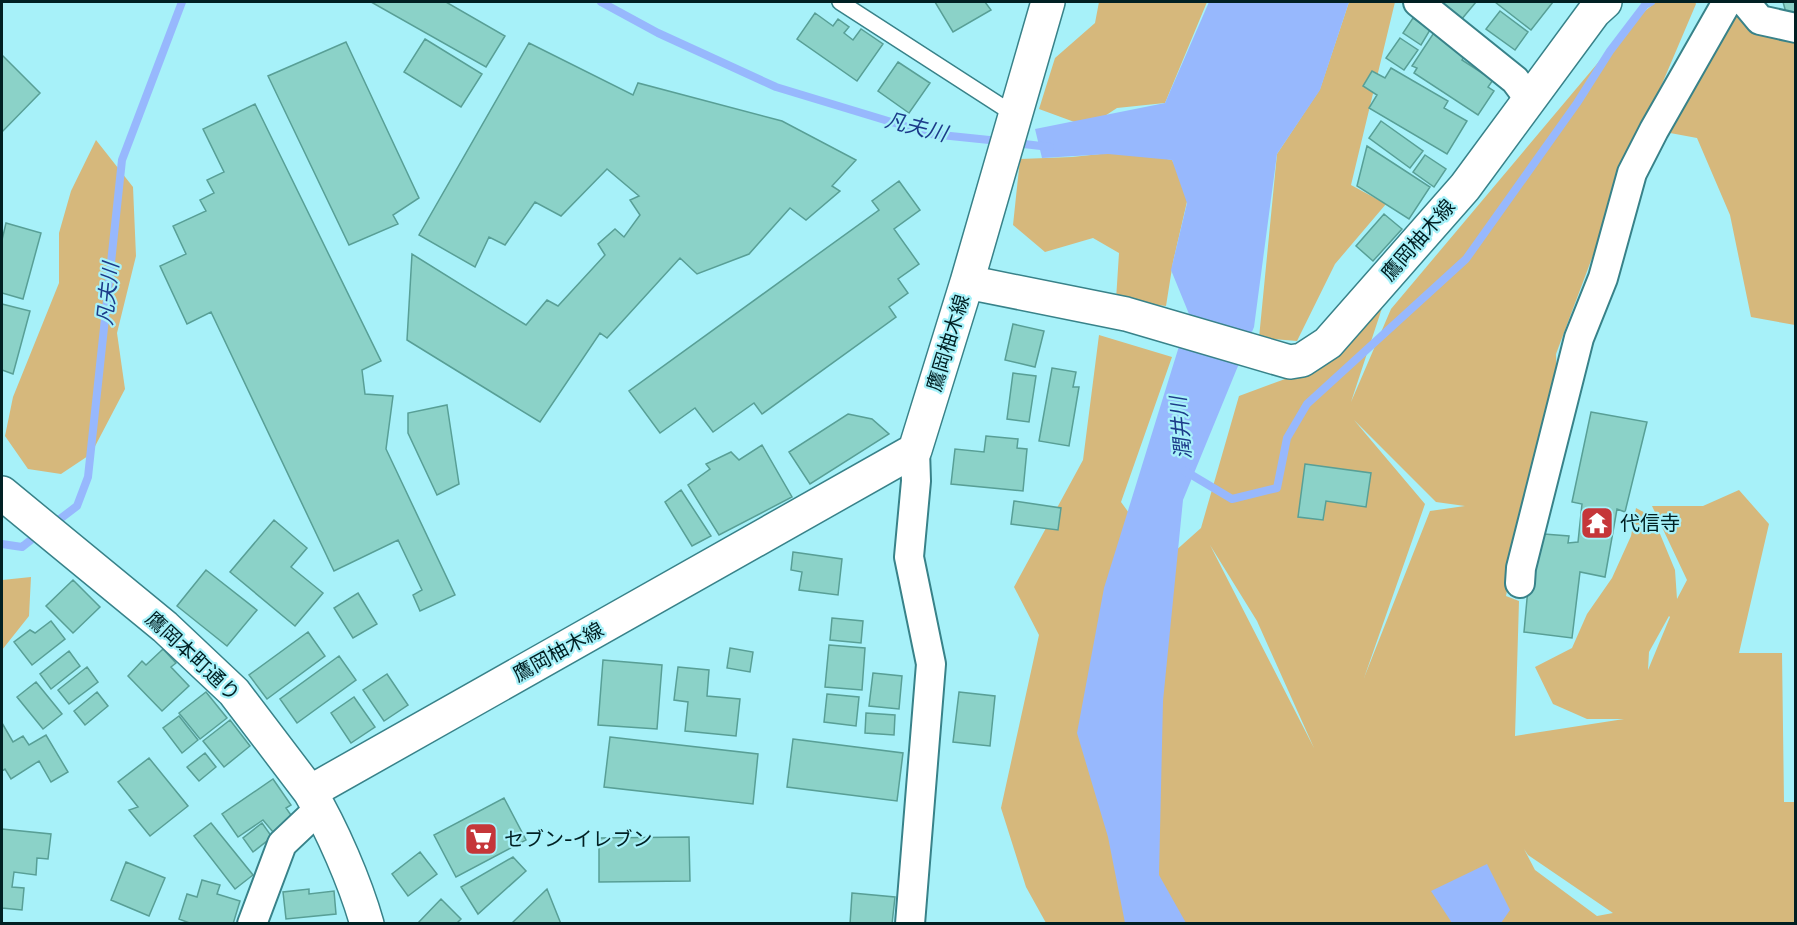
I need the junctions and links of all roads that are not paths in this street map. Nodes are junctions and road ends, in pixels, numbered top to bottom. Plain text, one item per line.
1 (840, 2) edge
2 (1048, 2) edge
3 (1418, 2) edge
4 (1605, 2) edge
5 (1727, 2) edge
6 (1745, 2) edge
7 (1796, 28) edge
8 (1530, 100) junction
9 (1014, 118) junction
10 (967, 282) junction
11 (915, 450) junction
12 (2, 493) edge
13 (1520, 583) dead end
14 (315, 800) junction
15 (252, 924) edge
16 (367, 924) edge
17 (910, 924) edge

1 - 9 lane
2 - 9 main road
3 - 8 street
4 - 8 main road, 鷹岡柚木線
5 - 13 street
6 - 7 street
8 - 10 main road, 鷹岡柚木線
9 - 10 main road
10 - 11 main road, 鷹岡柚木線
11 - 14 main road, 鷹岡柚木線
11 - 17 street
12 - 14 main road, 鷹岡本町通り
14 - 15 street
14 - 16 main road, 鷹岡本町通り

